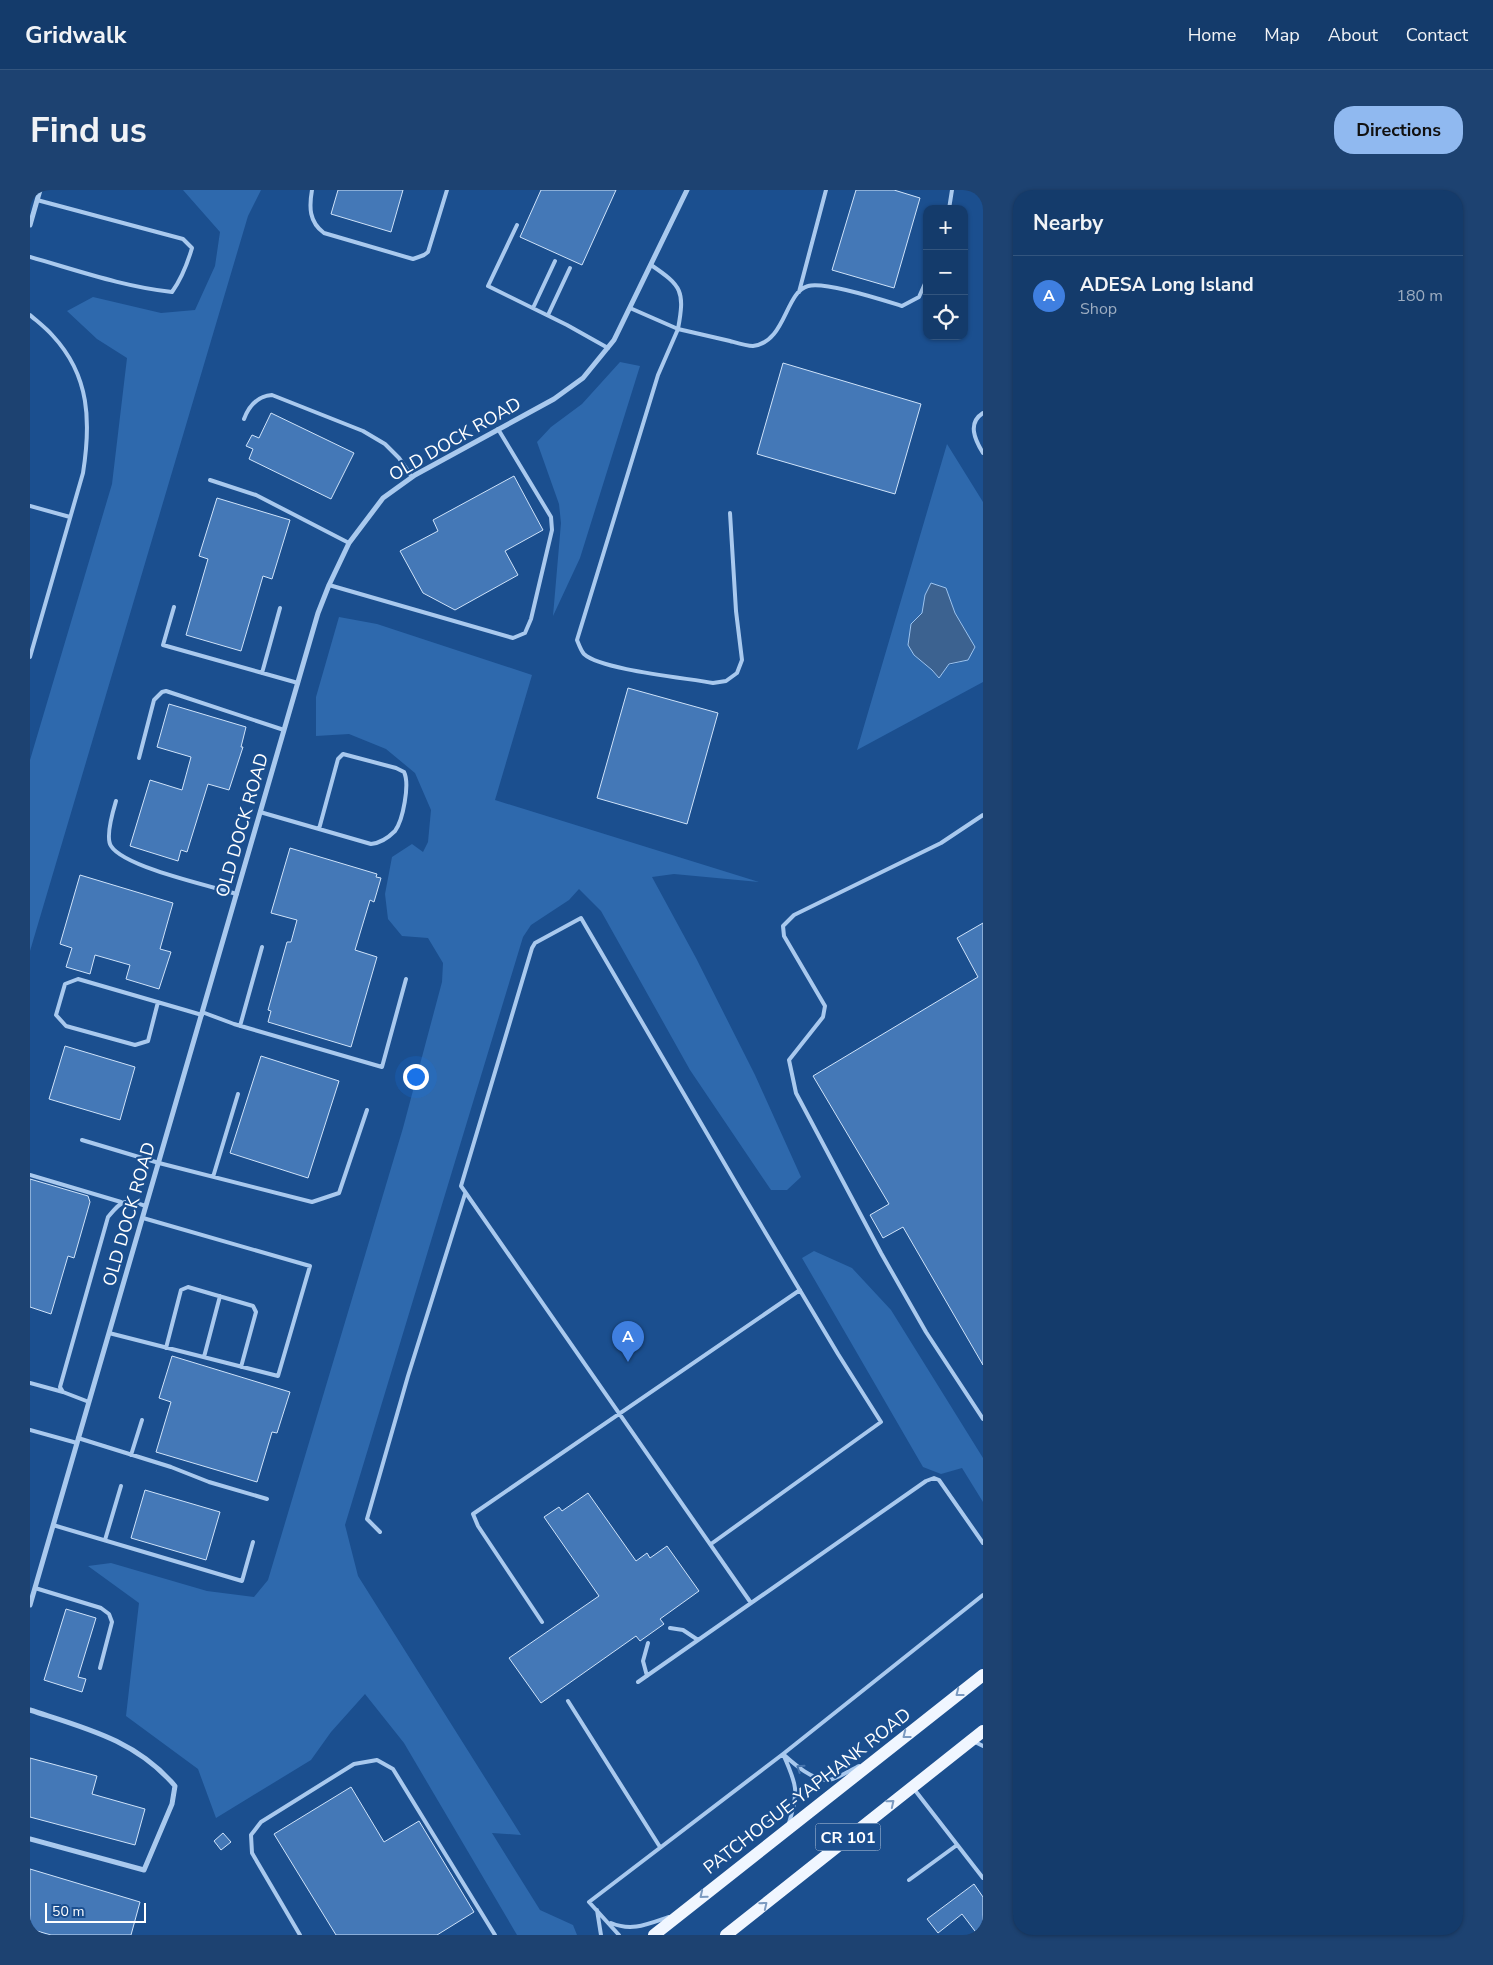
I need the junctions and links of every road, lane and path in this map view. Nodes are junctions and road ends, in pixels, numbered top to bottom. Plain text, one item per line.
1 (40, 190) edge
2 (312, 190) edge
3 (447, 190) edge
4 (687, 190) edge
5 (826, 190) edge
6 (952, 190) edge
7 (37, 200) junction
8 (950, 205) edge
9 (30, 225) edge
10 (517, 226) dead end
11 (30, 257) edge
12 (556, 261) dead end
13 (651, 265) junction
14 (570, 268) dead end
15 (923, 288) edge
16 (799, 292) junction
17 (533, 308) junction
18 (630, 308) junction
19 (30, 315) edge
20 (548, 315) junction
21 (678, 328) junction
22 (608, 348) junction
23 (983, 413) edge
24 (244, 420) dead end
25 (498, 429) junction
26 (983, 453) edge
27 (412, 477) junction
28 (210, 480) dead end
29 (30, 506) edge
30 (730, 513) dead end
31 (70, 517) junction
32 (349, 543) junction
33 (329, 585) junction
34 (174, 606) dead end
35 (280, 608) dead end
36 (30, 657) edge
37 (262, 673) junction
38 (298, 683) junction
39 (284, 730) junction
40 (139, 758) dead end
41 (116, 801) dead end
42 (260, 812) junction
43 (983, 815) edge
44 (319, 829) junction
45 (237, 894) junction
46 (262, 947) dead end
47 (406, 979) dead end
48 (158, 1002) junction
49 (202, 1013) junction
50 (240, 1026) junction
51 (238, 1094) dead end
52 (367, 1110) dead end
53 (82, 1140) dead end
54 (159, 1163) junction
55 (30, 1175) edge
56 (213, 1177) junction
57 (465, 1193) junction
58 (121, 1202) junction
59 (146, 1206) junction
60 (142, 1218) junction
61 (800, 1290) junction
62 (220, 1296) junction
63 (109, 1333) junction
64 (166, 1348) junction
65 (204, 1357) junction
66 (241, 1367) junction
67 (30, 1383) edge
68 (63, 1392) junction
69 (89, 1402) junction
70 (621, 1413) junction
71 (983, 1419) edge
72 (142, 1420) dead end
73 (30, 1430) edge
74 (78, 1441) junction
75 (131, 1454) junction
76 (121, 1486) dead end
77 (267, 1499) dead end
78 (53, 1525) junction
79 (380, 1532) dead end
80 (105, 1540) junction
81 (253, 1542) dead end
82 (983, 1543) edge
83 (711, 1544) junction
84 (35, 1588) junction
85 (983, 1595) edge
86 (751, 1603) junction
87 (30, 1605) edge
88 (542, 1622) dead end
89 (670, 1628) dead end
90 (698, 1640) junction
91 (648, 1643) dead end
92 (100, 1668) dead end
93 (983, 1675) edge
94 (647, 1676) junction
95 (638, 1682) dead end
96 (568, 1701) dead end
97 (30, 1710) edge
98 (983, 1731) edge
99 (971, 1740) junction
100 (983, 1746) edge
101 (783, 1754) junction
102 (877, 1758) junction
103 (912, 1787) junction
104 (787, 1828) junction
105 (30, 1839) edge
106 (957, 1845) junction
107 (660, 1847) junction
108 (983, 1878) edge
109 (909, 1880) dead end
110 (597, 1910) junction
111 (682, 1913) junction
112 (609, 1922) junction
113 (300, 1935) edge
114 (495, 1935) edge
115 (601, 1935) edge
116 (619, 1935) edge
117 (654, 1935) edge
118 (726, 1935) edge

1 - 7 street
2 - 3 lane
4 - 13 street, OLD DOCK ROAD
5 - 16 lane
6 - 8 lane
7 - 9 street
7 - 11 lane
10 - 17 lane
12 - 17 lane
13 - 18 street, OLD DOCK ROAD
13 - 21 lane
14 - 20 lane
15 - 16 lane
16 - 21 lane
17 - 20 lane
18 - 21 lane
18 - 22 street, OLD DOCK ROAD
19 - 31 lane
20 - 22 lane
21 - 30 lane
22 - 25 street, OLD DOCK ROAD
23 - 26 lane
24 - 27 lane
25 - 27 street, OLD DOCK ROAD
25 - 33 lane
27 - 32 street, OLD DOCK ROAD
28 - 32 lane
29 - 31 lane
31 - 36 lane
32 - 33 street, OLD DOCK ROAD
33 - 38 street, OLD DOCK ROAD
34 - 37 lane
35 - 37 lane
37 - 38 lane
38 - 39 street, OLD DOCK ROAD
39 - 40 lane
39 - 42 street, OLD DOCK ROAD
41 - 45 lane
42 - 44 lane
42 - 45 street, OLD DOCK ROAD
43 - 71 lane
44 - 44 lane
45 - 49 street, OLD DOCK ROAD
46 - 50 lane
47 - 50 lane
48 - 48 lane
48 - 49 lane
49 - 50 lane
49 - 54 street, OLD DOCK ROAD
51 - 56 lane
52 - 56 lane
53 - 54 lane
54 - 56 lane
54 - 59 street, OLD DOCK ROAD
55 - 58 lane
57 - 61 lane
57 - 70 lane
57 - 79 lane
58 - 59 lane
58 - 68 lane
59 - 60 street, OLD DOCK ROAD
60 - 63 street, OLD DOCK ROAD
60 - 66 lane
61 - 70 lane
61 - 83 lane
62 - 64 lane
62 - 65 lane
62 - 66 lane
63 - 64 lane
63 - 69 street, OLD DOCK ROAD
64 - 65 lane
65 - 66 lane
67 - 68 lane
68 - 69 lane
69 - 74 street, OLD DOCK ROAD
70 - 83 lane
70 - 88 lane
72 - 75 lane
73 - 74 lane
74 - 75 lane
74 - 78 street, OLD DOCK ROAD
75 - 77 lane
76 - 80 lane
78 - 80 lane
78 - 84 street, OLD DOCK ROAD
80 - 81 lane
82 - 86 lane
83 - 86 lane
84 - 87 street, OLD DOCK ROAD
84 - 92 lane
85 - 101 lane
86 - 90 lane
89 - 90 lane
90 - 94 lane
91 - 94 lane
93 -> 102 main road, PATCHOGUE-YAPHANK ROAD / CR 101
94 - 95 lane
96 - 107 lane
97 - 105 street
98 - 99 main road, CR 101
99 - 100 lane
99 - 103 main road, CR 101
102 -> 101 lane
101 - 104 lane
101 - 107 lane
102 - 104 main road, PATCHOGUE-YAPHANK ROAD / CR 101
103 - 106 lane
118 -> 103 main road, CR 101
104 -> 111 main road, PATCHOGUE-YAPHANK ROAD / CR 101
106 - 108 lane
106 - 109 lane
107 - 110 lane
110 - 112 lane
110 - 115 lane
111 - 112 lane
111 - 117 main road, PATCHOGUE-YAPHANK ROAD / CR 101
112 - 116 lane
113 - 114 lane

